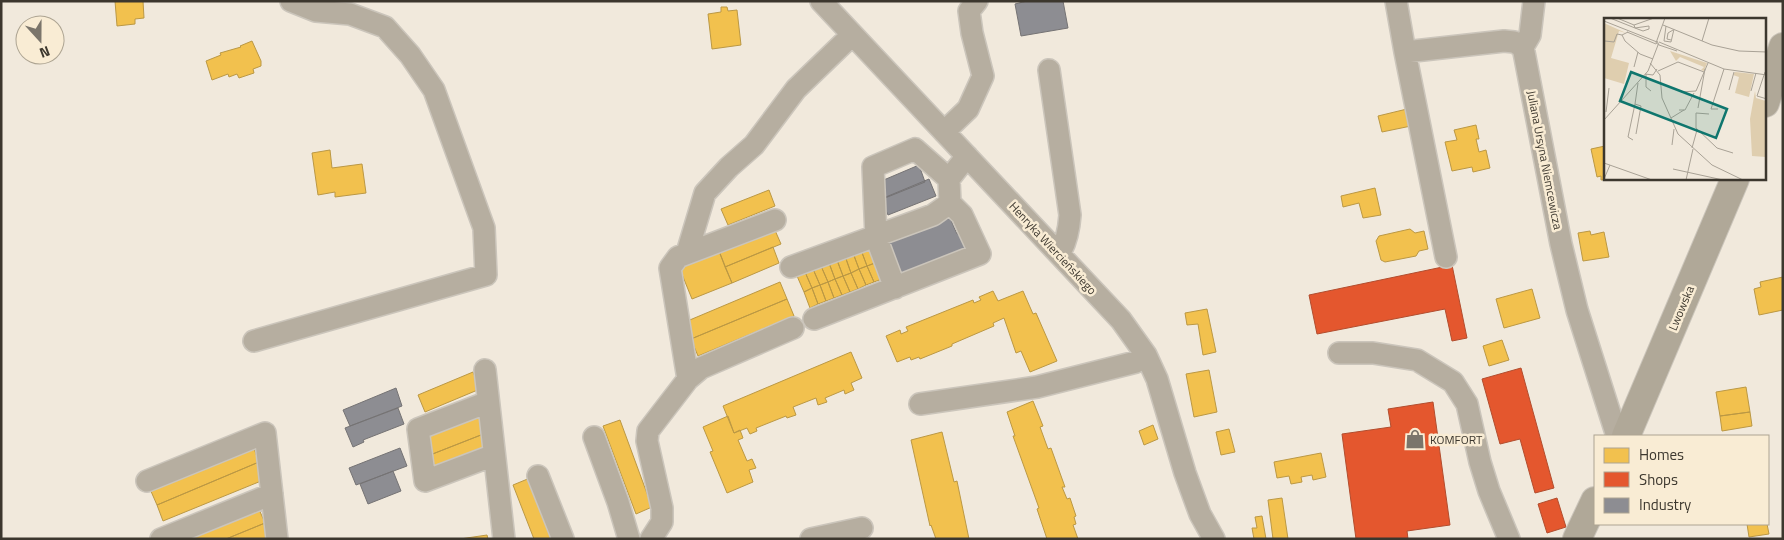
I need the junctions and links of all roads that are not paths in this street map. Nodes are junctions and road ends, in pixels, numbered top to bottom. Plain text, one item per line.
1 (292, 1) edge
2 (821, 1) edge
3 (978, 1) edge
4 (1396, 1) edge
5 (1534, 1) edge
6 (351, 8) edge
7 (852, 35) junction
8 (1523, 47) junction
9 (1783, 47) edge
10 (1405, 52) junction
11 (1050, 70) dead end
12 (1766, 100) edge
13 (944, 132) junction
14 (967, 156) junction
15 (950, 179) junction
16 (1735, 180) edge
17 (950, 203) junction
18 (776, 220) dead end
19 (876, 237) junction
20 (687, 254) junction
21 (1059, 254) junction
22 (1446, 257) dead end
23 (792, 267) dead end
24 (895, 288) junction
25 (814, 319) dead end
26 (793, 328) dead end
27 (254, 341) dead end
28 (1339, 353) dead end
29 (1146, 355) junction
30 (485, 370) dead end
31 (688, 379) junction
32 (488, 402) junction
33 (920, 404) dead end
34 (1617, 435) edge
35 (1626, 435) edge
36 (594, 436) dead end
37 (494, 455) junction
38 (538, 476) dead end
39 (147, 482) dead end
40 (272, 494) junction
41 (862, 528) dead end
42 (161, 539) edge
43 (277, 539) edge
44 (504, 539) edge
45 (562, 539) edge
46 (629, 539) edge
47 (651, 539) edge
48 (811, 539) edge
49 (1214, 539) edge
50 (1509, 539) edge

1 - 6 street
2 - 7 street, Henryka Wiercieńskiego
3 - 13 street
4 - 10 street
5 - 8 street
6 - 27 street
7 - 13 street, Henryka Wiercieńskiego
7 - 20 street
8 - 10 street
8 - 34 street, Juliana Ursyna Niemcewicza
9 - 12 main road
10 - 22 street
11 - 21 street
13 - 14 street, Henryka Wiercieńskiego
14 - 15 street
14 - 21 street, Henryka Wiercieńskiego
15 - 17 street
15 - 19 street
16 - 35 main road, Lwowska
17 - 19 street
17 - 24 street
18 - 20 street
19 - 23 street
19 - 24 street
20 - 31 street
21 - 29 street, Henryka Wiercieńskiego
24 - 25 street
26 - 31 street
28 - 50 street
29 - 33 street
29 - 49 street, Henryka Wiercieńskiego
30 - 32 street
31 - 47 street
32 - 37 street
32 - 37 street
36 - 46 street
37 - 44 street
38 - 45 street
39 - 40 street
40 - 42 street
40 - 43 street
41 - 48 street

